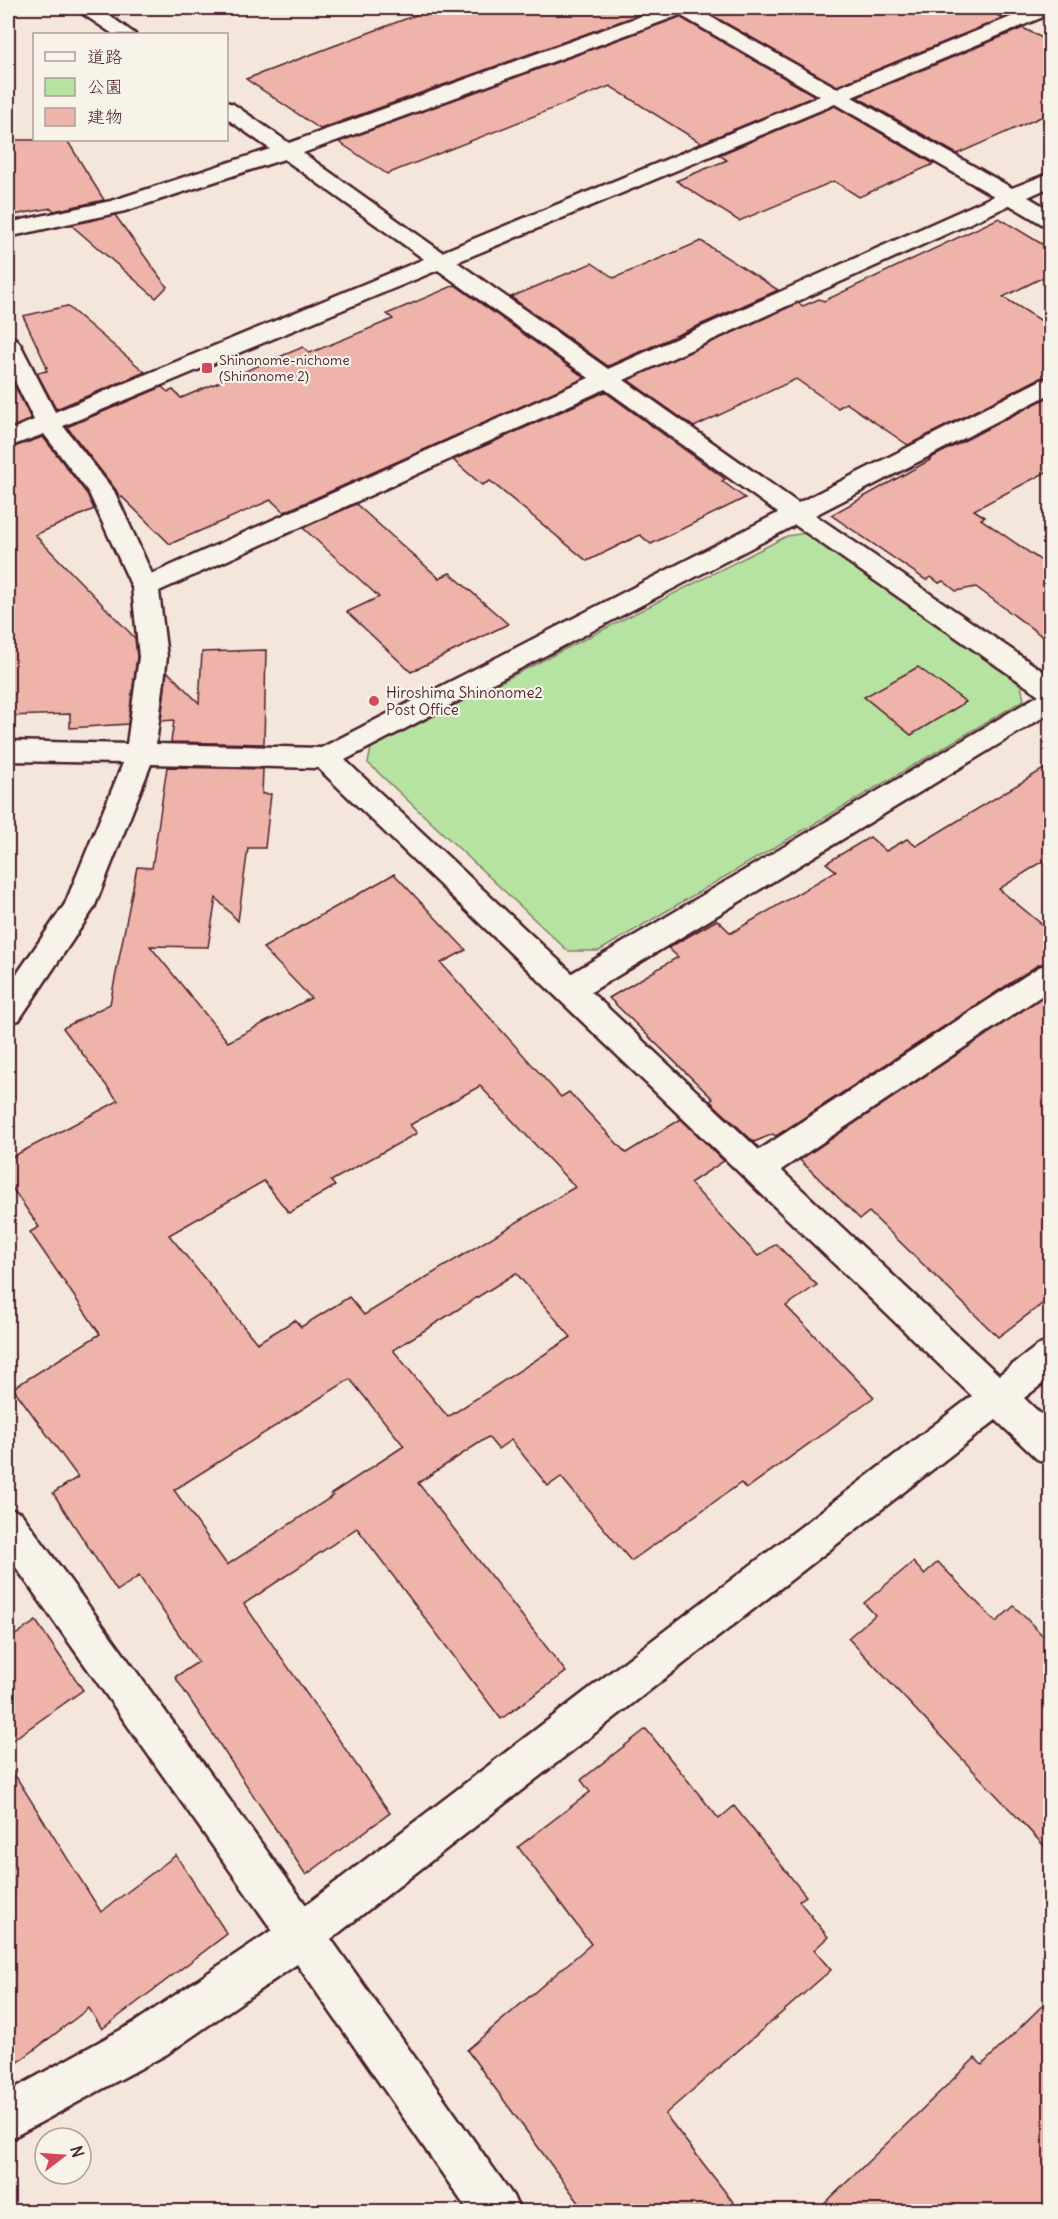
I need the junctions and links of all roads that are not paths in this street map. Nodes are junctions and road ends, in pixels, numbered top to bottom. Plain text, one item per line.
1 (87, 8) edge
2 (681, 8) edge
3 (1049, 8) edge
4 (124, 33) edge
5 (836, 96) junction
6 (228, 109) edge
7 (287, 151) junction
8 (1050, 179) edge
9 (1011, 196) junction
10 (1050, 219) edge
11 (8, 230) edge
12 (440, 260) junction
13 (8, 344) edge
14 (608, 378) junction
15 (1050, 385) edge
16 (48, 423) junction
17 (8, 440) edge
18 (796, 514) junction
19 (145, 587) junction
20 (1050, 689) edge
21 (1050, 701) edge
22 (8, 751) edge
23 (140, 756) junction
24 (325, 758) junction
25 (1050, 975) edge
26 (569, 990) junction
27 (8, 1011) edge
28 (757, 1169) junction
29 (1050, 1357) edge
30 (997, 1397) junction
31 (1050, 1447) edge
32 (8, 1525) edge
33 (302, 1935) junction
34 (8, 2117) edge
35 (497, 2211) edge

1 - 4 street
2 - 5 street
2 - 7 street
3 - 5 street
5 - 9 street
5 - 12 street
6 - 7 street
7 - 11 street
7 - 12 street
8 - 9 street
9 - 10 street
9 - 14 street
12 - 14 street
12 - 16 street
13 - 16 street
14 - 18 street
14 - 19 street
15 - 18 street
16 - 17 street
16 - 19 street
18 - 20 street
18 - 24 street
19 - 23 street
21 - 26 street
22 - 23 street
23 - 24 street
23 - 27 street
24 - 26 street
25 - 28 street
26 - 28 street
28 - 30 street
29 - 30 street
30 - 31 street
30 - 33 street
32 - 33 street
33 - 34 street
33 - 35 street

